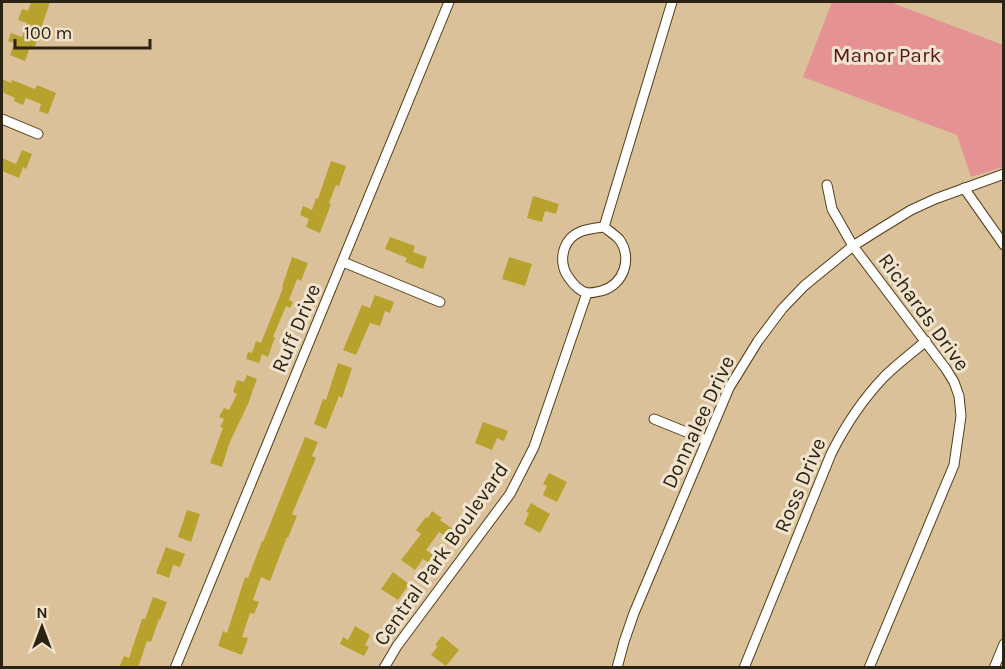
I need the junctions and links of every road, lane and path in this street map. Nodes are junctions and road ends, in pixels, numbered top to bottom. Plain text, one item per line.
1 (449, 2) edge
2 (672, 2) edge
3 (2, 119) edge
4 (38, 134) dead end
5 (1004, 174) edge
6 (827, 186) dead end
7 (964, 189) junction
8 (604, 227) junction
9 (1004, 245) edge
10 (853, 246) junction
11 (343, 262) junction
12 (587, 292) junction
13 (440, 302) dead end
14 (927, 341) junction
15 (654, 419) dead end
16 (706, 440) junction
17 (1004, 644) edge
18 (175, 668) edge
19 (384, 668) edge
20 (617, 668) edge
21 (744, 668) edge
22 (869, 668) edge
23 (994, 668) edge

1 - 11 street, Ruff Drive
2 - 8 street
3 - 4 street
5 - 7 street, Donnalee Drive
6 - 10 street, Richards Drive
7 - 9 street
7 - 10 street, Donnalee Drive
8 - 12 street
8 - 12 street
10 - 14 street, Richards Drive
10 - 16 street, Donnalee Drive
11 - 13 street
11 - 18 street, Ruff Drive
12 - 19 street, Central Park Boulevard
14 - 21 street, Ross Drive
14 - 22 street, Richards Drive
15 - 16 street
16 - 20 street, Donnalee Drive
17 - 23 street

